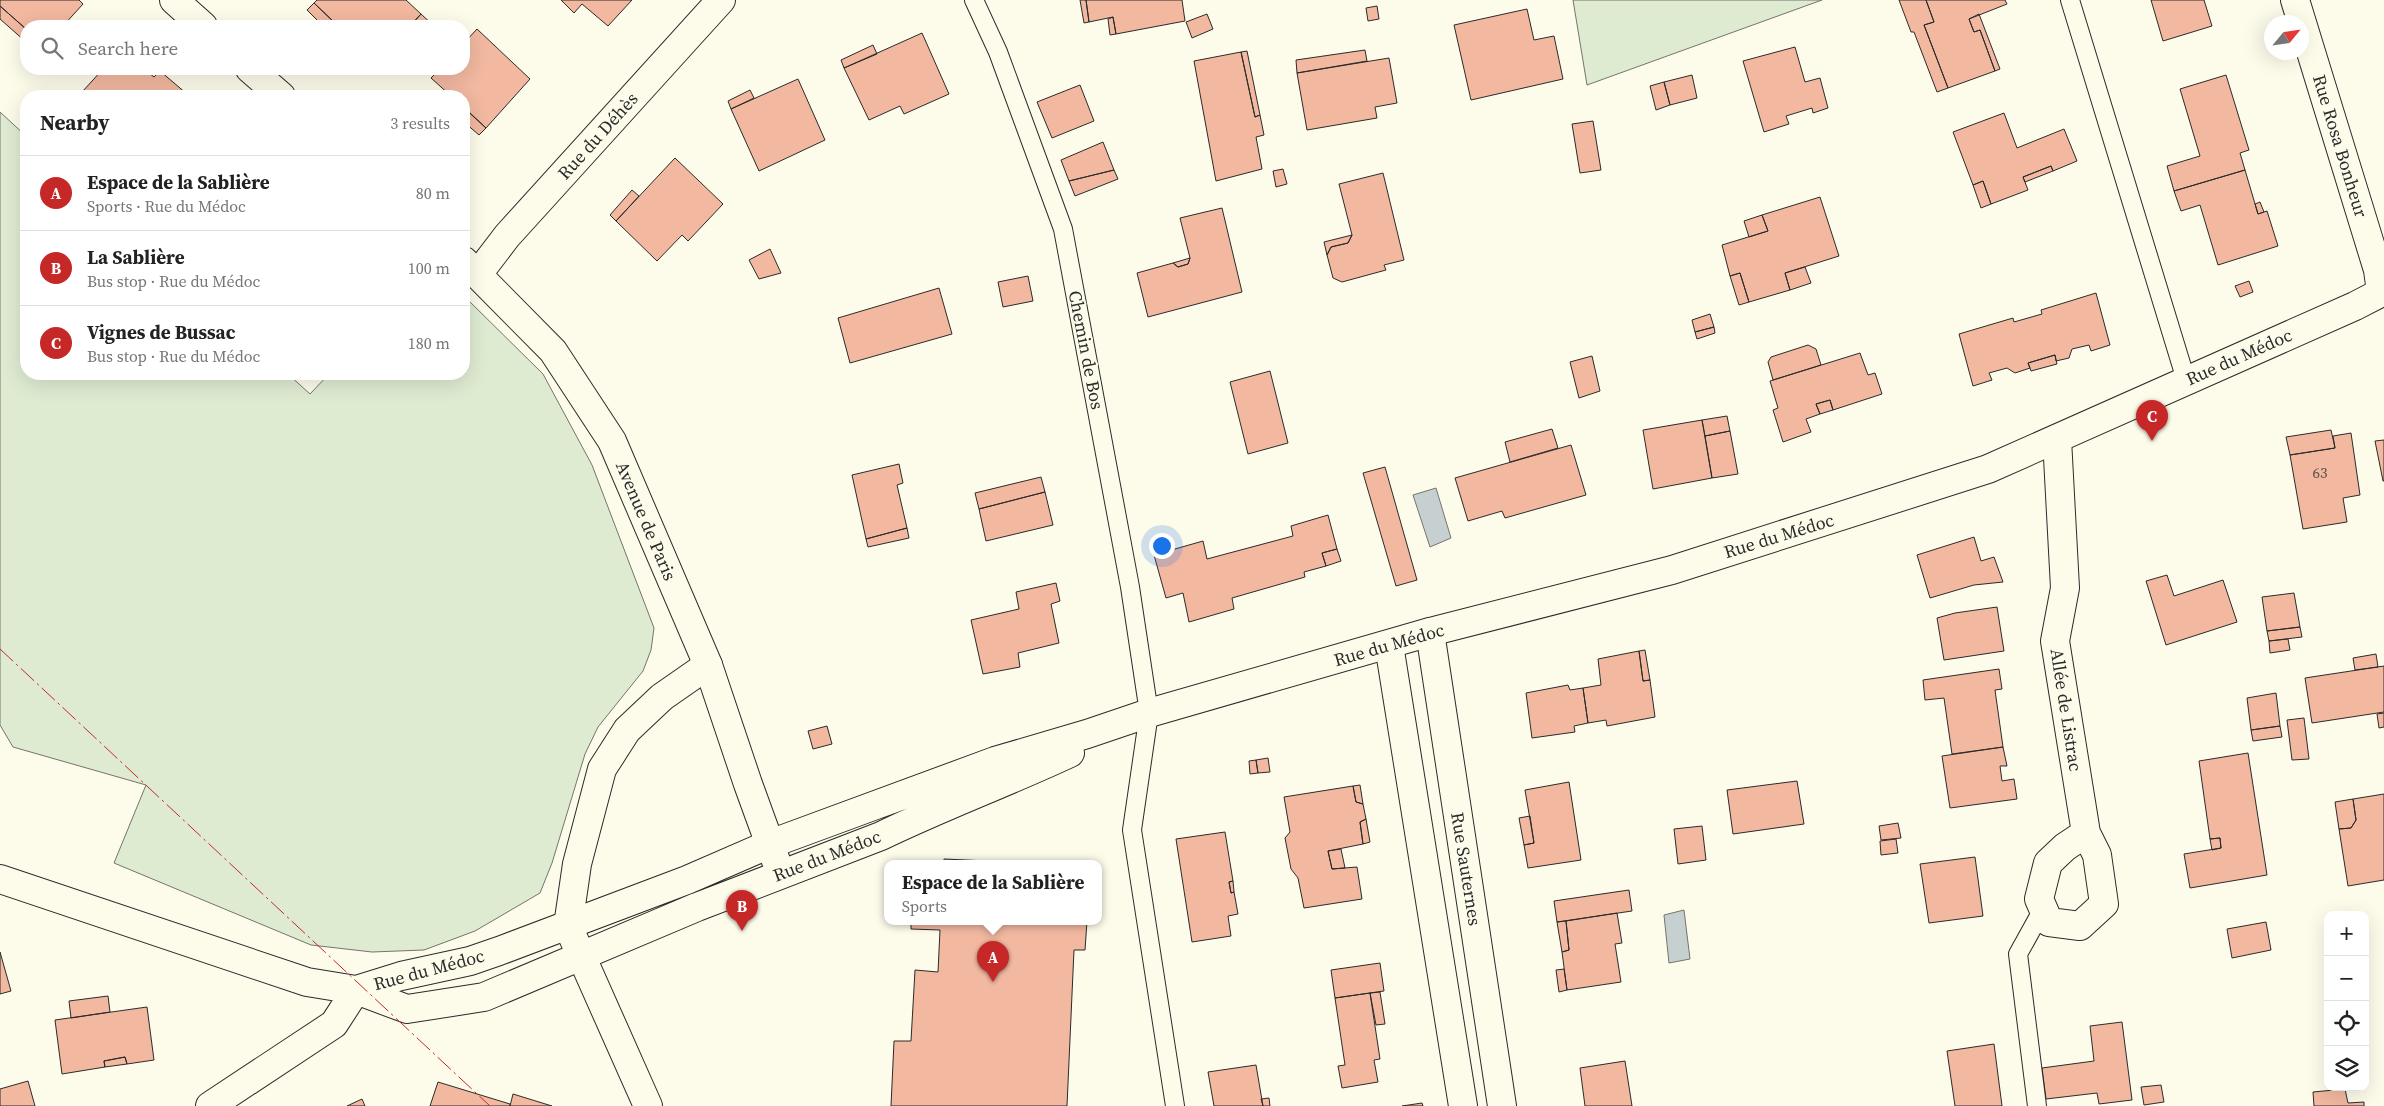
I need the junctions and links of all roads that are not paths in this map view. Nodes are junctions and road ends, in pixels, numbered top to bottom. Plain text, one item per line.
1 (174, 0) edge
2 (721, 0) edge
3 (974, 0) edge
4 (2070, 0) edge
5 (2295, 0) edge
6 (196, 20) edge
7 (257, 75) edge
8 (274, 90) edge
9 (471, 268) edge
10 (2383, 292) edge
11 (2186, 380) junction
12 (2057, 439) junction
13 (1430, 632) junction
14 (1390, 645) junction
15 (708, 665) junction
16 (1149, 713) junction
17 (765, 833) junction
18 (2086, 833) junction
19 (782, 874) junction
20 (0, 878) edge
21 (2043, 909) junction
22 (568, 926) junction
23 (582, 956) junction
24 (356, 990) junction
25 (211, 1106) edge
26 (648, 1106) edge
27 (1175, 1106) edge
28 (1463, 1106) edge
29 (1502, 1106) edge
30 (2037, 1106) edge

1 - 6 street
2 - 9 street, Rue du Déhès
3 - 16 lane, Chemin de Bos
4 - 11 lane
5 - 10 street, Rue Rosa Bonheur
7 - 8 street
9 - 15 street, Avenue de Paris
10 - 11 street, Rue du Médoc
11 - 12 street, Rue du Médoc
12 - 13 street, Rue du Médoc
12 - 18 street, Allée de Listrac
13 - 14 street, Rue du Médoc
13 - 29 street, Rue Sauternes
14 - 16 street, Rue du Médoc
14 - 28 street
15 - 17 street, Avenue de Paris
15 - 22 street
16 - 17 street, Rue du Médoc
16 - 19 street, Rue du Médoc
16 - 27 lane, Chemin de Bos
17 - 19 street, Avenue de Paris
17 - 22 street, Rue du Médoc
18 - 21 street
18 - 21 street, Allée de Listrac
19 - 23 street, Rue du Médoc
20 - 24 street, Rue du Médoc
21 - 30 lane
22 - 23 street
22 - 24 street, Rue du Médoc
23 - 24 street, Rue du Médoc
23 - 26 street
24 - 25 street

